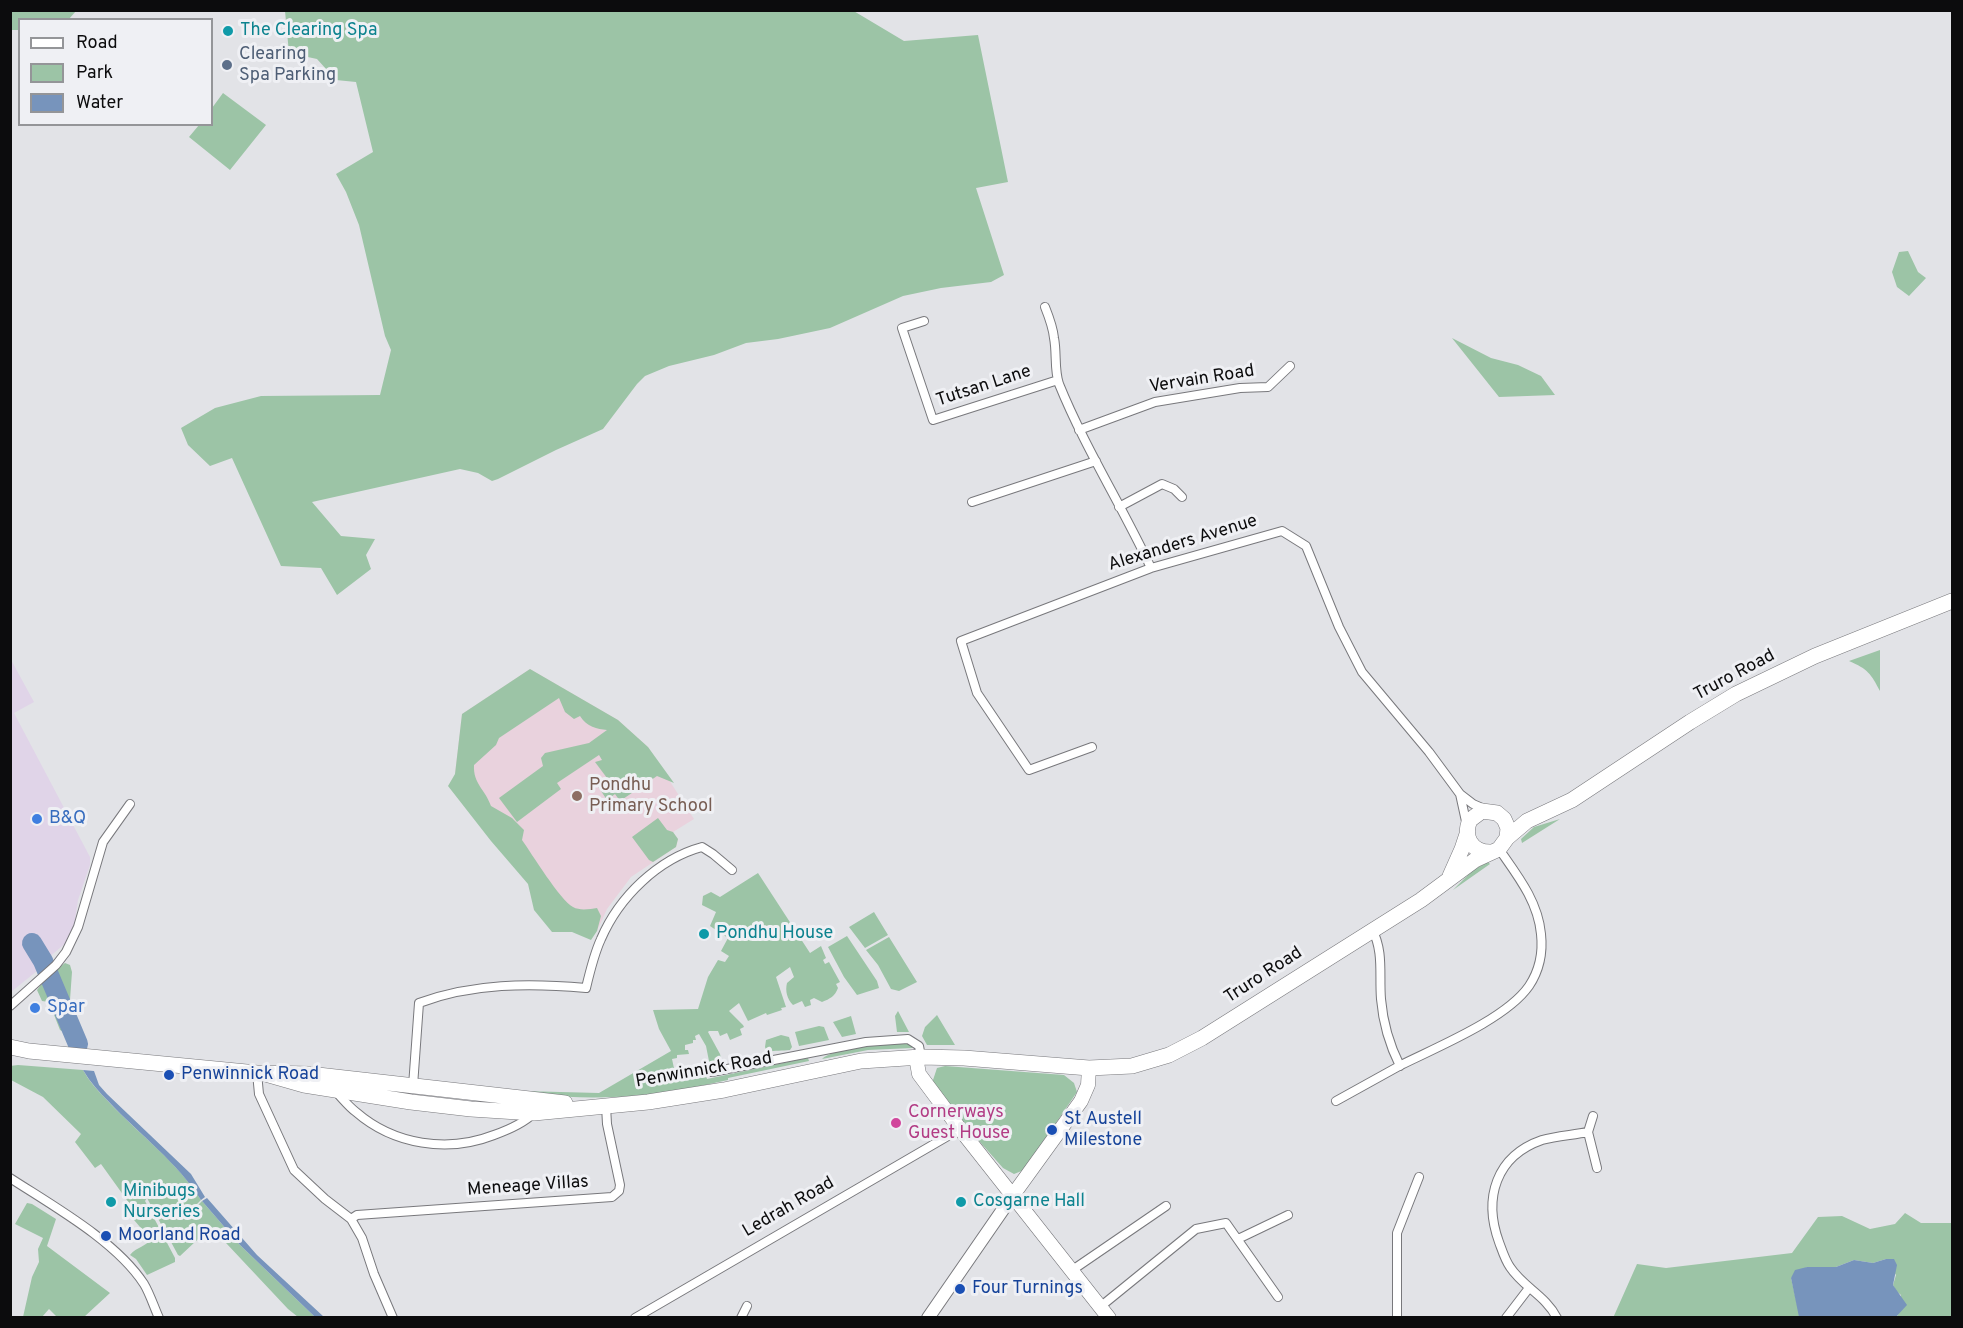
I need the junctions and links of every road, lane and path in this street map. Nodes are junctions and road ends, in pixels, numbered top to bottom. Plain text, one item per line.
1 (1045, 307) dead end
2 (924, 321) dead end
3 (1290, 366) dead end
4 (1058, 380) junction
5 (1079, 430) junction
6 (1096, 461) junction
7 (1182, 497) dead end
8 (972, 502) dead end
9 (1119, 507) junction
10 (1151, 568) junction
11 (1953, 601) edge
12 (1092, 747) dead end
13 (1460, 794) junction
14 (130, 804) dead end
15 (1548, 810) junction
16 (1494, 812) junction
17 (1467, 830) junction
18 (1499, 846) junction
19 (732, 870) dead end
20 (1447, 881) junction
21 (1372, 929) junction
22 (10, 1006) edge
23 (10, 1047) edge
24 (29, 1052) junction
25 (813, 1052) junction
26 (10, 1054) edge
27 (918, 1057) junction
28 (1048, 1066) joint
29 (1400, 1066) junction
30 (1089, 1068) junction
31 (817, 1070) junction
32 (712, 1072) dead end
33 (260, 1073) junction
34 (334, 1090) junction
35 (412, 1094) junction
36 (1336, 1101) dead end
37 (602, 1106) junction
38 (534, 1113) junction
39 (1593, 1116) dead end
40 (960, 1129) junction
41 (1588, 1132) junction
42 (1597, 1168) dead end
43 (1419, 1177) dead end
44 (10, 1178) edge
45 (1013, 1195) junction
46 (1166, 1206) dead end
47 (1288, 1215) dead end
48 (351, 1219) junction
49 (1238, 1239) junction
50 (1071, 1271) junction
51 (1529, 1288) junction
52 (1278, 1297) dead end
53 (747, 1306) dead end
54 (1105, 1312) edge
55 (159, 1317) edge
56 (393, 1317) edge
57 (635, 1317) edge
58 (741, 1317) edge
59 (928, 1317) edge
60 (1397, 1317) edge
61 (1506, 1317) edge
62 (1557, 1317) edge

1 - 4 street, Tutsan Lane
2 - 4 street, Tutsan Lane
3 - 5 street, Vervain Road
4 - 5 street, Tutsan Lane
5 - 6 street, Tutsan Lane
6 - 8 street
6 - 9 street, Tutsan Lane
7 - 9 street
9 - 10 street, Tutsan Lane
10 - 12 street, Alexanders Avenue
10 - 13 street, Alexanders Avenue
11 - 15 highway, Truro Road
13 - 16 street, Alexanders Avenue
13 - 17 street, Alexanders Avenue
14 - 22 street
15 - 16 highway, Truro Road
15 - 18 highway, Truro Road
16 - 17 highway
16 - 18 highway
17 - 18 highway
17 - 20 highway, Truro Road
18 - 20 highway, Truro Road
18 - 29 street
19 - 35 street
20 - 21 highway, Truro Road
21 - 29 street
21 - 30 highway, Truro Road
23 - 24 highway
24 - 26 highway
24 - 33 highway, Penwinnick Road
25 - 27 street, Penwinnick Road
25 - 31 street
25 - 32 street, Penwinnick Road
27 - 28 highway, Penwinnick Road
27 - 31 highway, Penwinnick Road
27 - 40 main road
28 - 30 highway, Truro Road
29 - 36 street
30 - 45 main road
31 - 37 highway, Penwinnick Road
33 - 34 highway, Penwinnick Road
33 - 35 highway, Penwinnick Road
33 - 48 street
34 - 35 highway, Penwinnick Road
34 - 38 street
35 - 37 highway, Penwinnick Road
35 - 38 highway, Penwinnick Road
37 - 38 highway, Penwinnick Road
37 - 48 street, Meneage Villas
39 - 41 street
40 - 45 main road
40 - 57 street, Ledrah Road
41 - 42 street
41 - 51 street
43 - 60 street
44 - 55 street
45 - 50 main road
45 - 59 main road
46 - 50 street
47 - 49 street
48 - 56 street
49 - 52 street
49 - 54 street
50 - 54 main road
51 - 61 street
51 - 62 street
53 - 58 street

